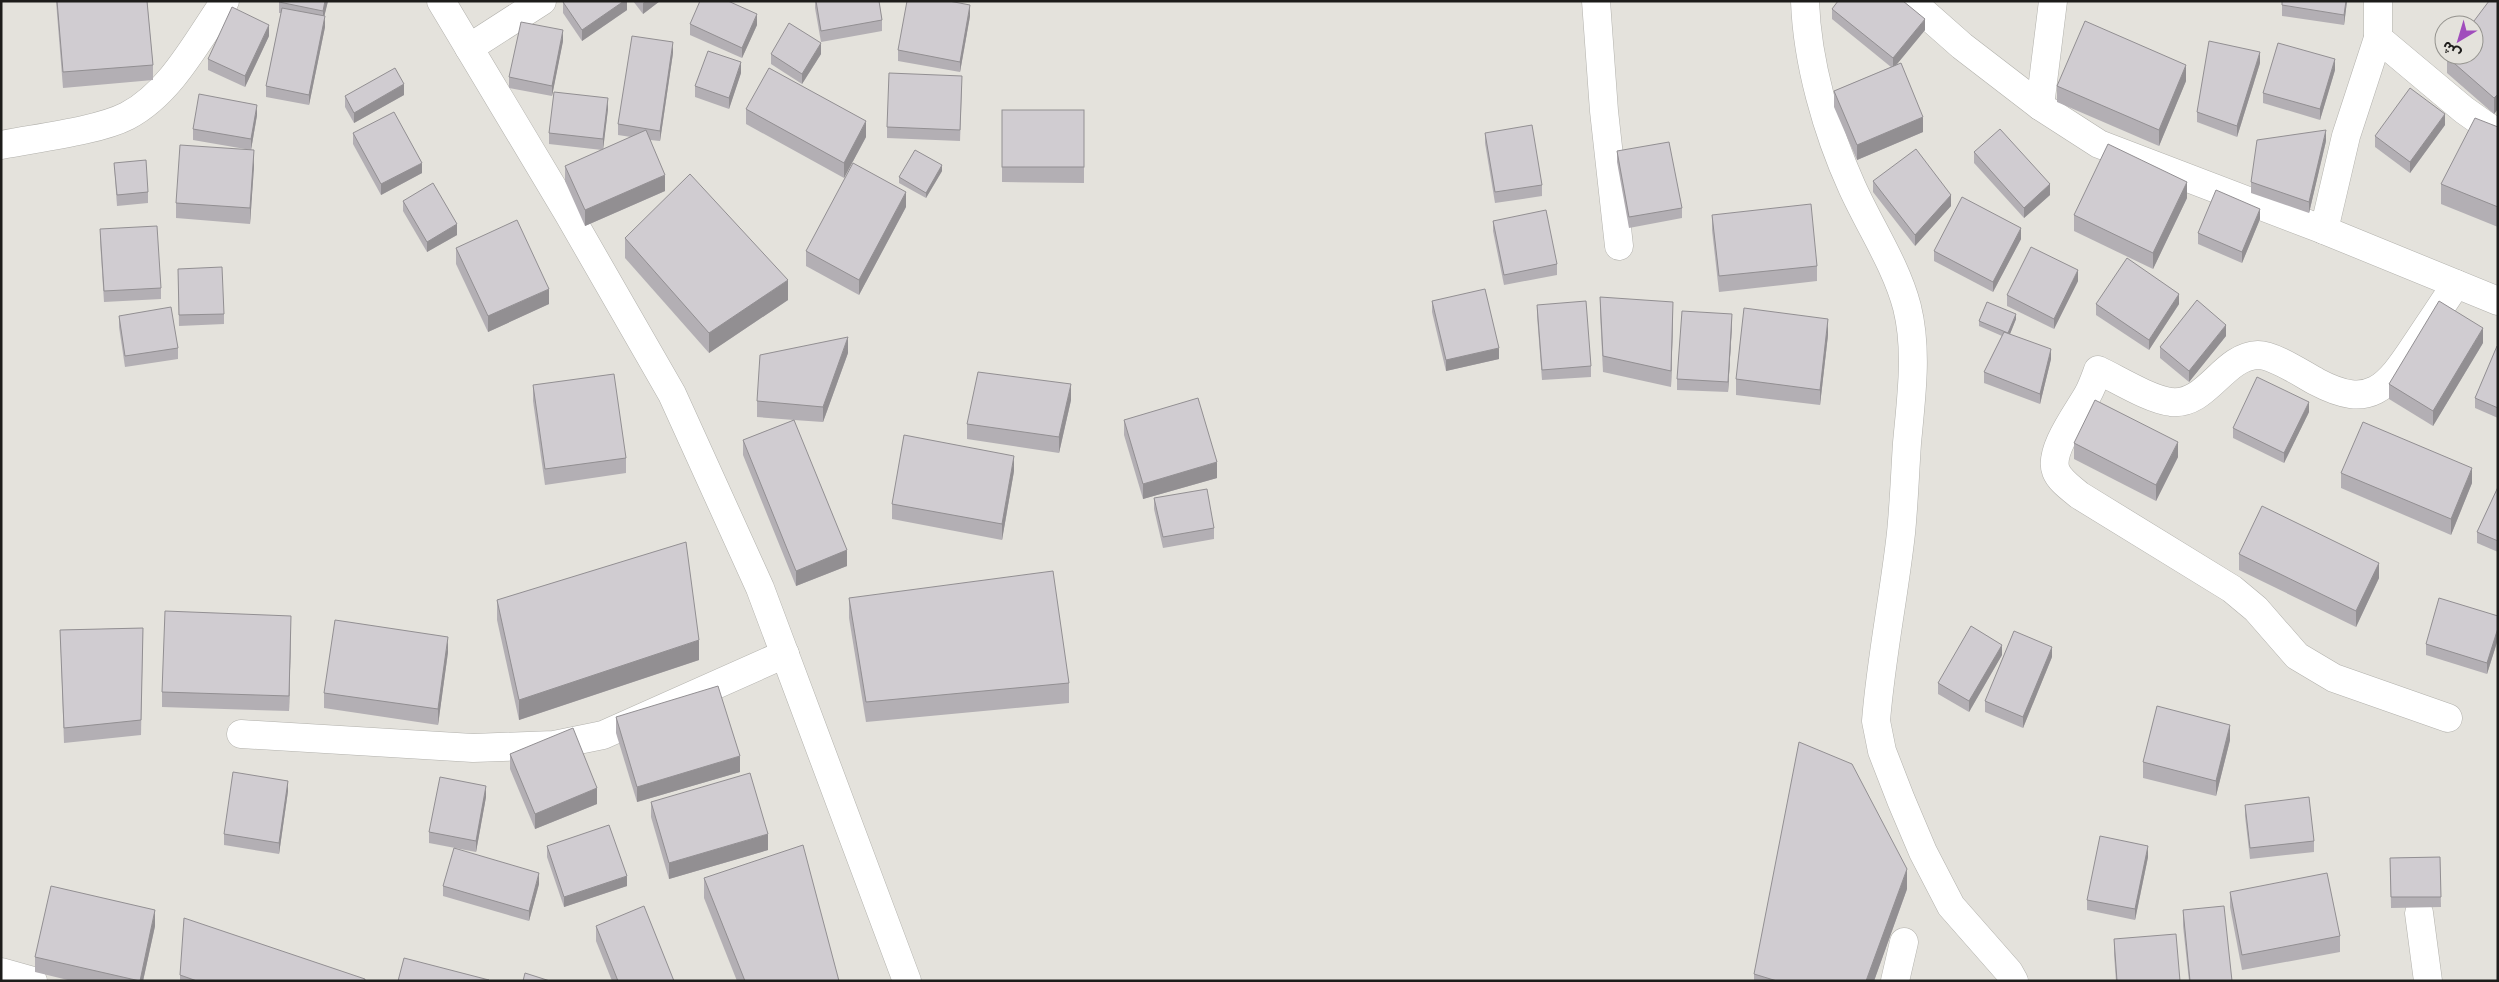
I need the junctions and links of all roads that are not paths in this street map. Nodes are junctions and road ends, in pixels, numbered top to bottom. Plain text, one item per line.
1 (225, 1) edge
2 (441, 1) edge
3 (542, 1) edge
4 (1596, 1) edge
5 (1805, 1) edge
6 (1911, 1) edge
7 (2053, 1) edge
8 (2378, 1) edge
9 (2378, 38) junction
10 (469, 48) junction
11 (2040, 106) junction
12 (2498, 134) edge
13 (1, 144) edge
14 (2324, 230) junction
15 (1619, 246) dead end
16 (2456, 284) junction
17 (2498, 301) edge
18 (785, 654) junction
19 (2448, 718) dead end
20 (241, 734) dead end
21 (2419, 914) dead end
22 (1904, 942) dead end
23 (1, 972) edge
24 (34, 981) edge
25 (907, 981) edge
26 (1895, 981) edge
27 (2014, 981) edge
28 (2428, 981) edge

1 - 13 street
2 - 10 street
3 - 10 street
4 - 15 street
5 - 27 street
6 - 11 street
7 - 11 street
8 - 9 street
9 - 12 street
9 - 14 street
10 - 18 street
11 - 14 street
14 - 16 street
16 - 17 street
16 - 19 street
18 - 20 street
18 - 25 street
21 - 28 street
22 - 26 street
23 - 24 street

